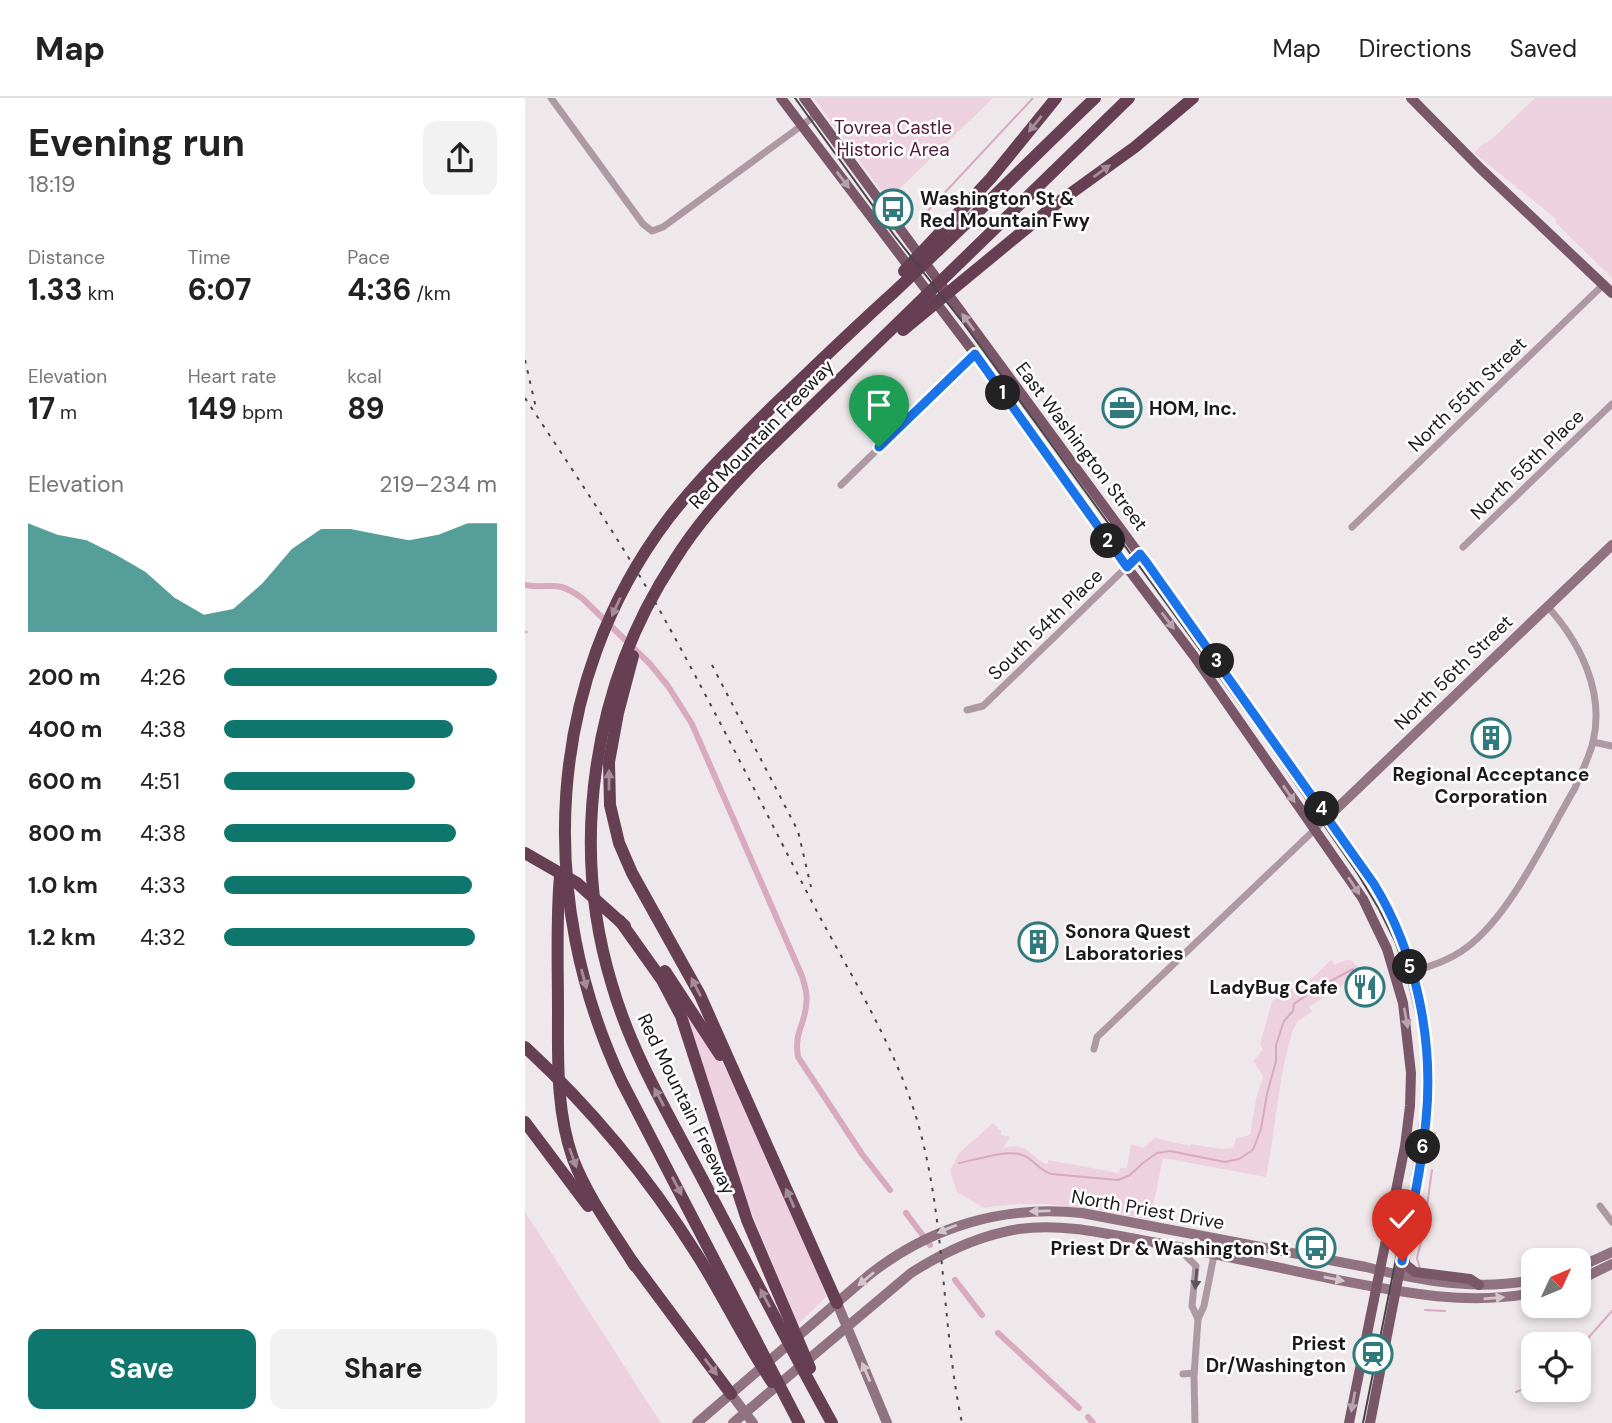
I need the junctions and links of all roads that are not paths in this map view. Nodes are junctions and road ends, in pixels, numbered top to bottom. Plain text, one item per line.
1 (551, 98) edge
2 (781, 98) edge
3 (804, 98) edge
4 (1056, 98) edge
5 (1095, 98) edge
6 (1129, 98) edge
7 (1193, 98) edge
8 (1411, 98) edge
9 (816, 115) junction
10 (802, 126) junction
11 (942, 239) junction
12 (1608, 288) edge
13 (912, 317) junction
14 (975, 354) junction
15 (1612, 404) edge
16 (841, 485) dead end
17 (1352, 527) dead end
18 (1612, 545) edge
19 (1463, 547) dead end
20 (1140, 554) junction
21 (1127, 567) junction
22 (1548, 606) junction
23 (621, 680) junction
24 (967, 710) dead end
25 (1593, 742) junction
26 (1612, 746) edge
27 (1321, 824) junction
28 (563, 839) junction
29 (525, 853) edge
30 (620, 921) junction
31 (1412, 972) junction
32 (525, 1047) edge
33 (1094, 1049) dead end
34 (525, 1122) edge
35 (764, 1139) junction
36 (1600, 1206) dead end
37 (1612, 1222) edge
38 (1211, 1238) junction
39 (1159, 1243) junction
40 (1175, 1246) junction
41 (1612, 1252) edge
42 (1214, 1255) junction
43 (1403, 1255) junction
44 (1591, 1262) edge
45 (1612, 1264) edge
46 (635, 1266) junction
47 (1379, 1270) junction
48 (1591, 1274) edge
49 (1399, 1276) junction
50 (1521, 1281) edge
51 (1479, 1285) junction
52 (1376, 1287) junction
53 (1397, 1290) junction
54 (1521, 1294) edge
55 (837, 1303) junction
56 (1198, 1319) junction
57 (846, 1326) junction
58 (1194, 1373) junction
59 (1183, 1374) dead end
60 (731, 1394) junction
61 (745, 1412) junction
62 (798, 1420) edge
63 (697, 1423) edge
64 (733, 1423) edge
65 (753, 1423) edge
66 (833, 1423) edge
67 (887, 1423) edge
68 (1195, 1423) edge
69 (1349, 1423) edge
70 (1370, 1423) edge

1 - 10 street
2 - 10 main road, East Washington Street
3 - 9 main road, East Washington Street
4 -> 11 highway
5 - 11 highway, Red Mountain Freeway
6 - 13 highway
13 -> 7 highway
8 - 12 main road
9 - 10 street
20 -> 9 main road, East Washington Street
10 -> 14 main road, East Washington Street
11 -> 28 highway, Red Mountain Freeway
12 - 17 street, North 55th Street
13 - 23 highway, Red Mountain Freeway
14 - 16 street
14 - 21 main road, East Washington Street
15 - 19 street, North 55th Place
18 - 22 main road, North 56th Street
20 - 21 street, South 54th Place
20 - 27 main road, East Washington Street
21 - 24 street, South 54th Place
21 -> 27 main road, East Washington Street
22 - 25 street
22 - 27 main road, North 56th Street
35 -> 23 highway
66 -> 23 highway, Red Mountain Freeway
25 - 26 street
25 - 31 street
27 - 31 main road
27 - 33 street
27 -> 47 main road
28 -> 46 highway
28 -> 62 highway, Red Mountain Freeway
29 - 30 highway
30 - 35 highway
30 - 66 highway
31 - 43 main road
32 - 62 highway
34 - 46 highway
55 -> 35 highway
36 - 37 street
38 - 39 main road
38 - 47 main road, North Priest Drive
38 -> 55 main road, North Priest Drive
39 - 40 main road, North Priest Drive
39 - 57 main road, North Priest Drive
40 - 42 main road, North Priest Drive
40 -> 56 street
41 - 44 main road
42 -> 52 main road, North Priest Drive
42 - 56 street
43 - 49 main road
43 - 51 main road
45 - 48 main road
46 -> 60 highway
47 - 49 main road, North Priest Drive
47 - 52 main road
49 - 51 main road, North Priest Drive
49 - 53 main road
50 - 51 main road, North Priest Drive
52 - 53 main road, North Priest Drive
52 -> 69 main road
53 -> 54 main road, North Priest Drive
53 - 70 main road
55 - 57 main road
55 - 60 main road, North Priest Drive
56 - 58 street
57 - 61 main road, North Priest Drive
67 -> 57 main road
58 - 59 street
58 - 68 street
60 - 61 main road
60 - 63 main road, North Priest Drive
61 - 64 main road, North Priest Drive
61 - 65 main road

